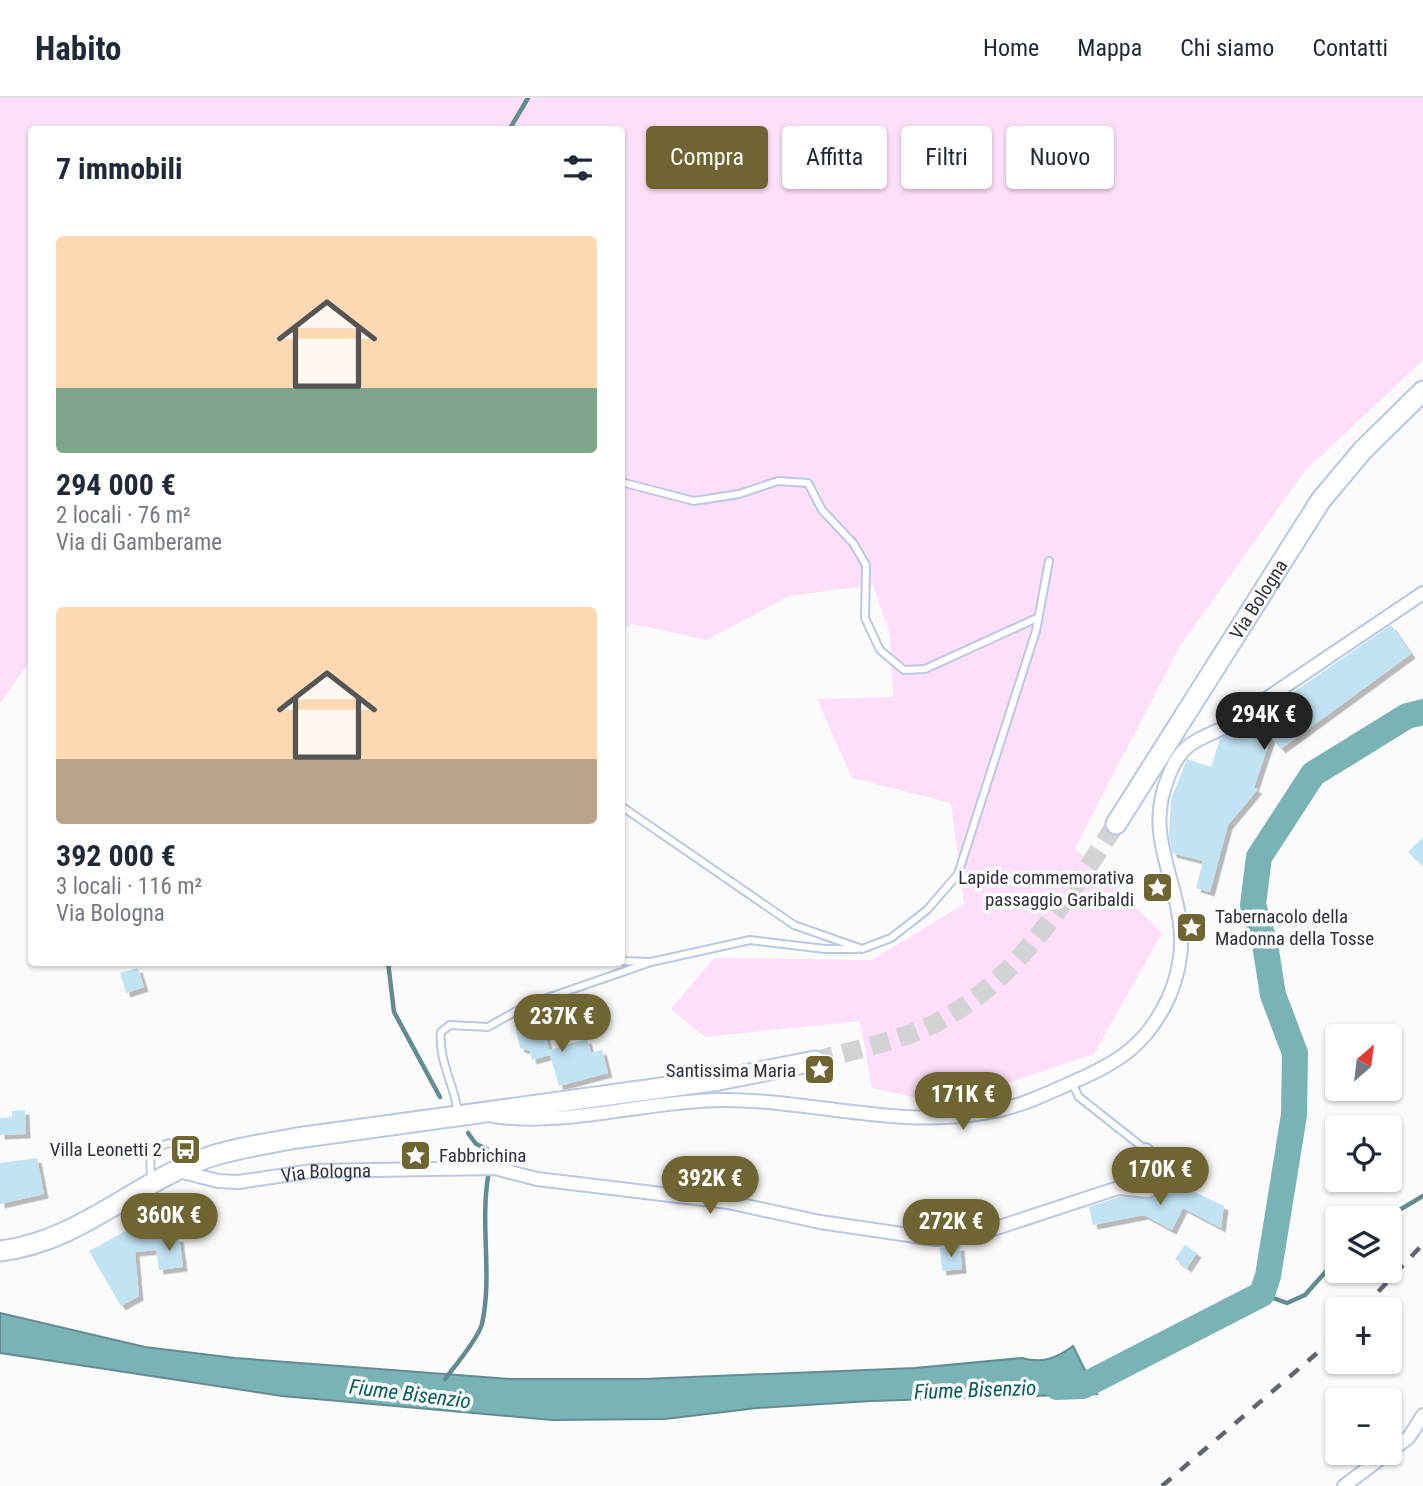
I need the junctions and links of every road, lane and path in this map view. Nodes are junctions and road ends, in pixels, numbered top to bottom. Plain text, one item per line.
1 (1423, 391) edge
2 (625, 483) edge
3 (1049, 561) dead end
4 (1423, 593) edge
5 (1039, 617) junction
6 (625, 809) edge
7 (1116, 824) tunnel mouth
8 (862, 949) junction
9 (625, 961) edge
10 (651, 962) junction
11 (815, 1061) tunnel mouth
12 (1072, 1083) junction
13 (479, 1114) junction
14 (458, 1117) junction
15 (1146, 1150) joint
16 (202, 1159) junction
17 (179, 1171) junction
18 (152, 1186) junction
19 (0, 1251) edge
20 (1423, 1415) edge
21 (1402, 1442) edge
22 (1371, 1465) edge
23 (1343, 1486) edge

1 - 7 main road, Via Bologna
2 - 5 lane
3 - 5 lane
4 - 12 street, Via Bologna
5 - 8 lane
6 - 8 lane
8 - 10 lane
9 - 10 lane
10 - 14 lane
11 - 13 main road, Via Bologna
12 - 13 street, Via Bologna
12 - 15 lane, Via Bologna
13 - 14 main road, Via Bologna
14 - 16 main road, Via Bologna
15 - 17 street, Via Bologna
16 - 17 main road, Via Bologna
16 - 18 lane
17 - 18 main road, Via Bologna
18 - 19 main road, Via Bologna
20 - 21 street
22 - 23 street

